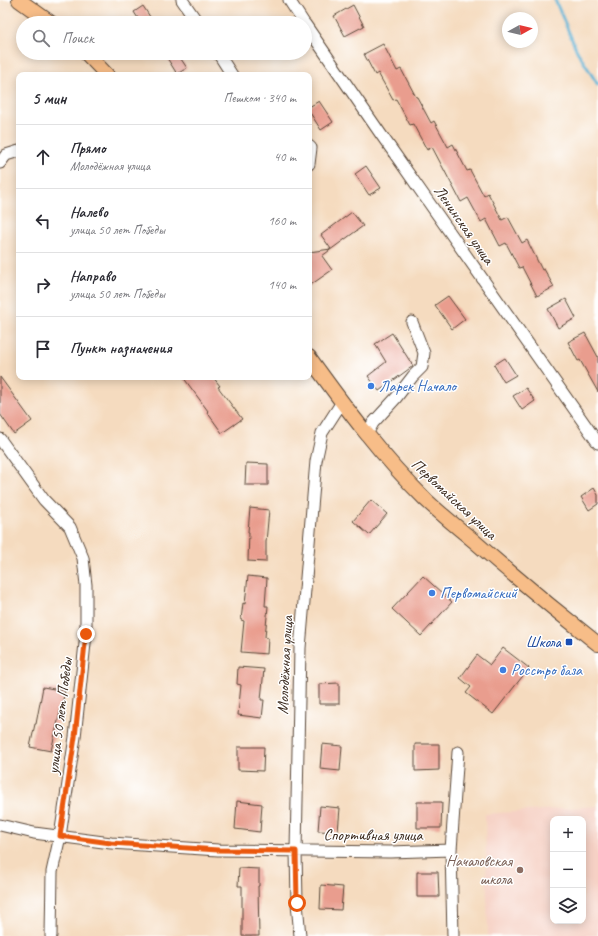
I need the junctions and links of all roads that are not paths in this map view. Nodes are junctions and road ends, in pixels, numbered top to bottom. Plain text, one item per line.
1 (19, 0) edge
2 (182, 0) edge
3 (288, 0) edge
4 (41, 16) edge
5 (193, 16) edge
6 (299, 16) edge
7 (312, 34) edge
8 (93, 60) edge
9 (222, 60) edge
10 (105, 72) edge
11 (230, 72) edge
12 (16, 152) edge
13 (0, 162) edge
14 (412, 322) dead end
15 (312, 361) edge
16 (342, 402) junction
17 (367, 434) junction
18 (0, 442) edge
19 (598, 443) edge
20 (598, 644) edge
21 (458, 752) dead end
22 (0, 825) edge
23 (60, 836) junction
24 (451, 850) junction
25 (296, 851) junction
26 (51, 936) edge
27 (300, 936) edge
28 (453, 936) edge

1 - 4 main road
2 - 5 street
3 - 6 street, Ленинская улица
7 - 19 street, Ленинская улица
8 - 10 main road
9 - 11 street
12 - 13 street
14 - 17 street
15 - 16 main road, Первомайская улица
16 - 17 main road, Первомайская улица
16 - 25 street, Молодёжная улица
17 - 20 main road, Первомайская улица
18 - 23 street, улица 50 лет Победы
21 - 24 street
22 - 23 street
23 - 25 street
23 - 26 street, улица 50 лет Победы
24 - 25 street, Спортивная улица
24 - 28 street
25 - 27 street, Молодёжная улица

